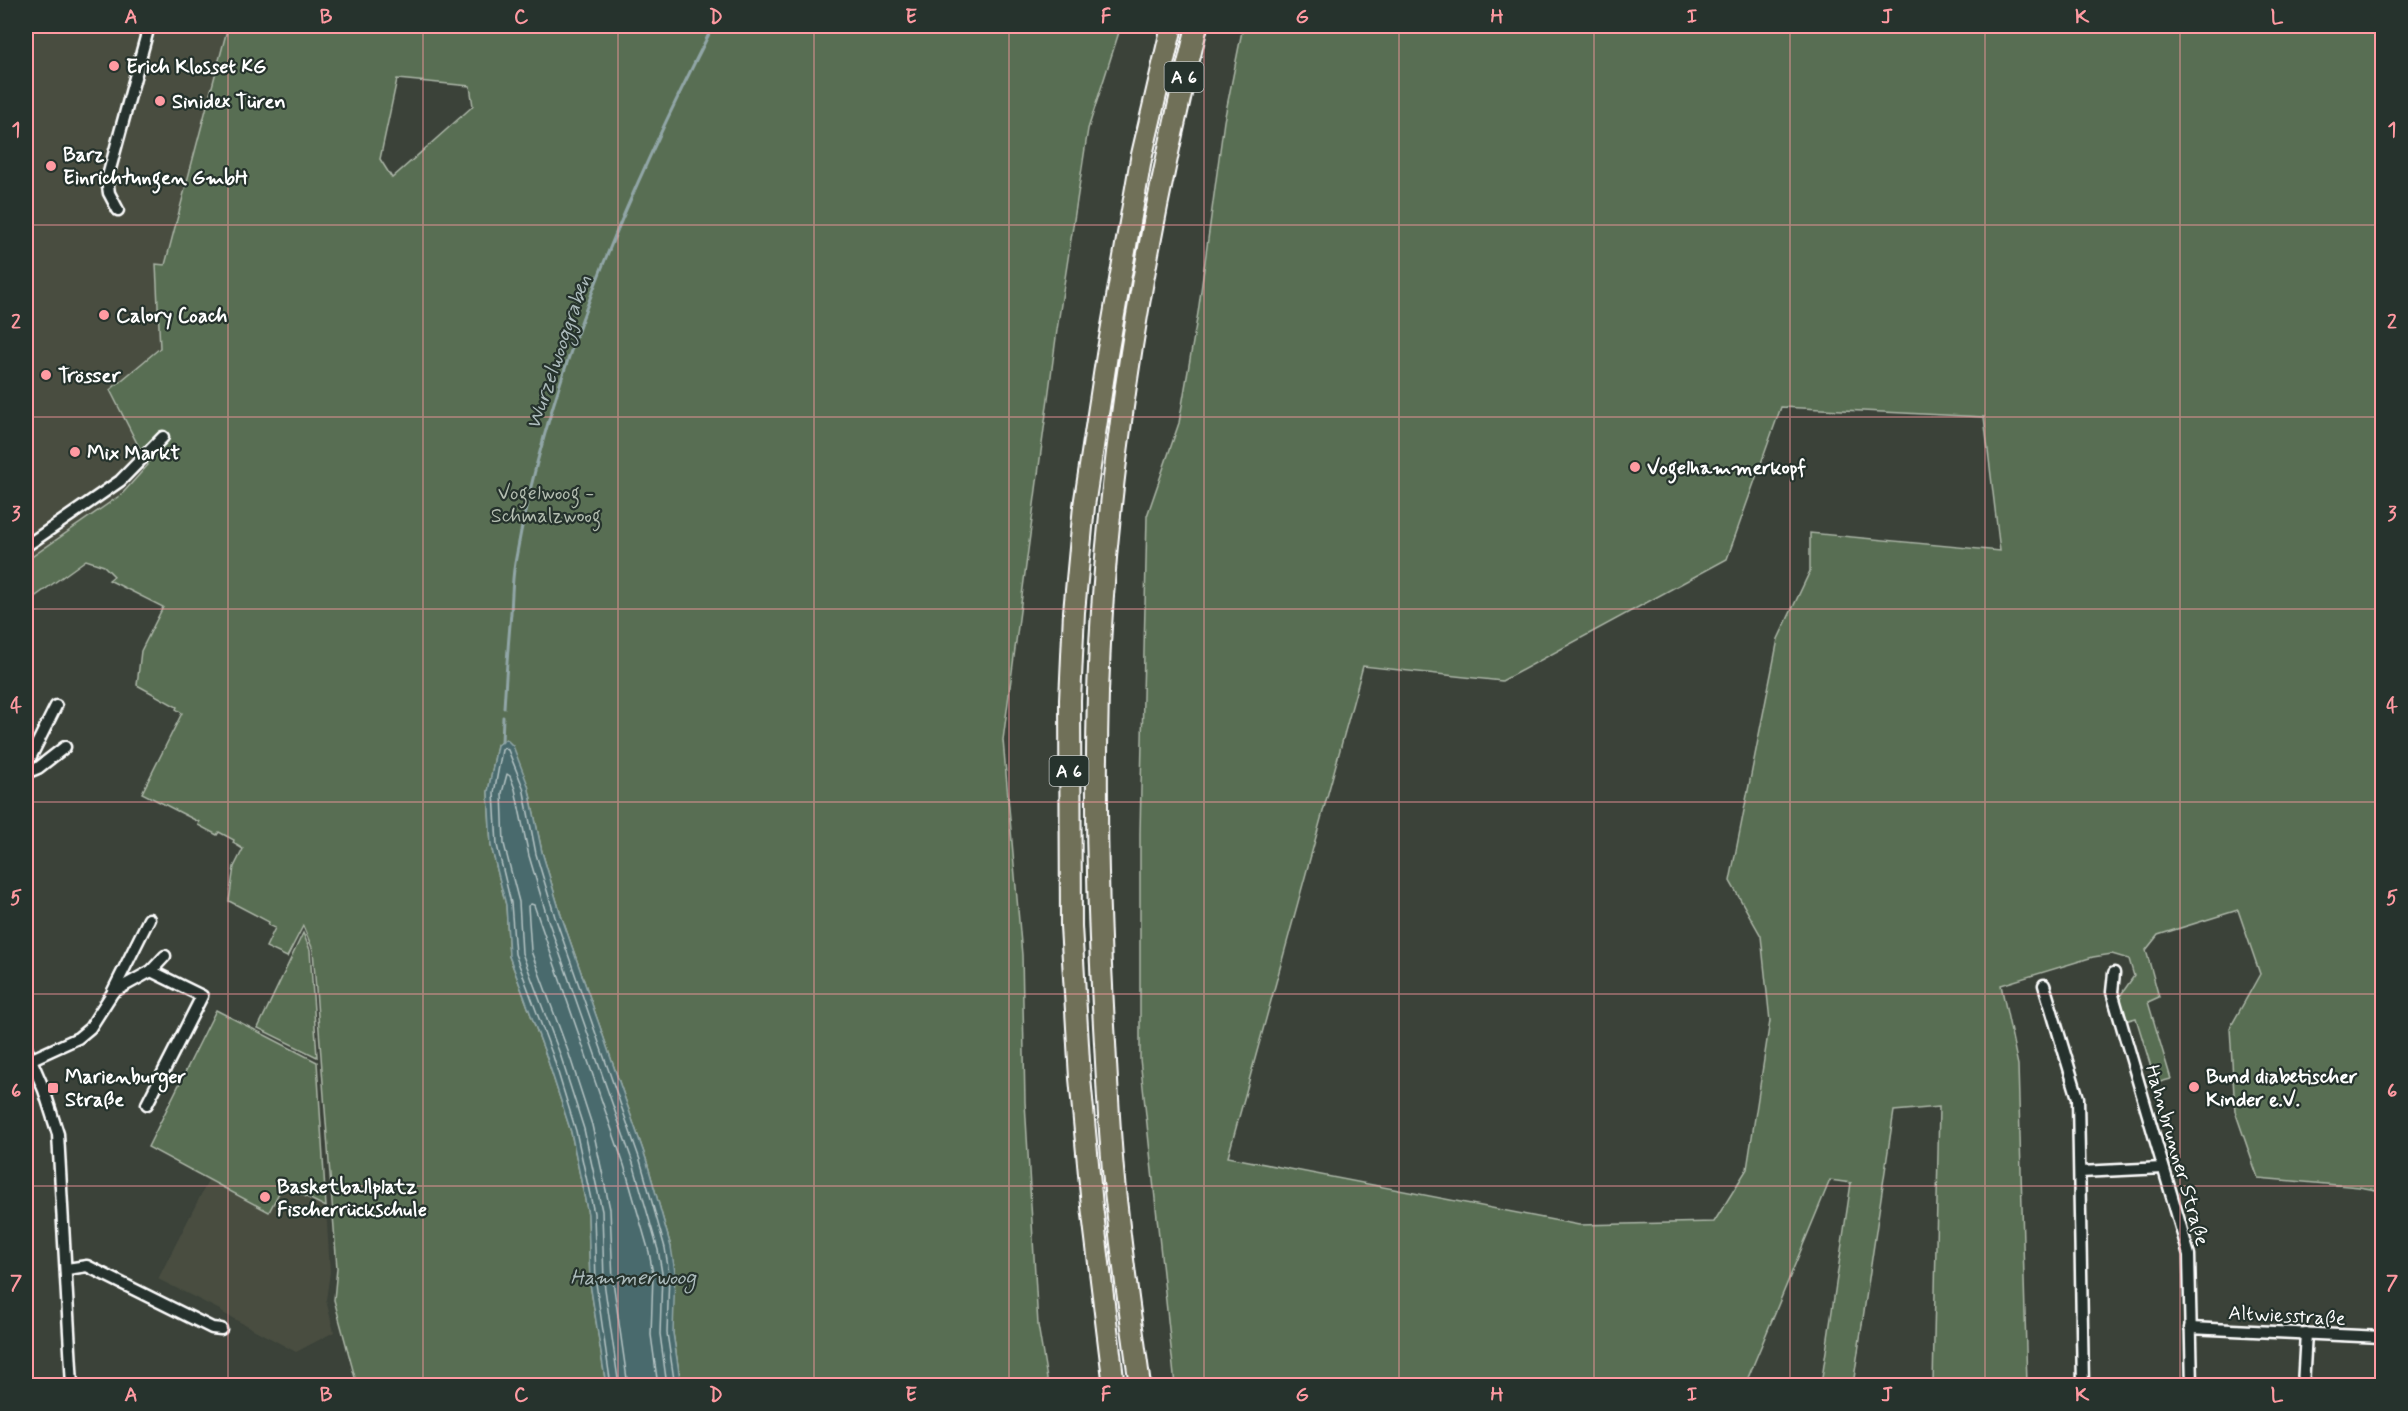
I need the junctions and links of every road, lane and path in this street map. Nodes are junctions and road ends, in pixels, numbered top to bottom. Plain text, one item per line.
1 (149, 26) edge
2 (1172, 26) edge
3 (1197, 26) edge
4 (118, 210) dead end
5 (163, 437) dead end
6 (26, 546) edge
7 (56, 706) dead end
8 (65, 747) dead end
9 (26, 766) edge
10 (26, 773) edge
11 (150, 919) dead end
12 (165, 956) dead end
13 (150, 971) junction
14 (2114, 973) dead end
15 (2044, 985) dead end
16 (113, 992) junction
17 (26, 1048) edge
18 (30, 1060) junction
19 (147, 1104) dead end
20 (2163, 1168) junction
21 (2080, 1172) junction
22 (67, 1269) junction
23 (2190, 1328) junction
24 (221, 1329) dead end
25 (2306, 1333) junction
26 (2382, 1337) edge
27 (72, 1386) edge
28 (1114, 1386) edge
29 (1140, 1386) edge
30 (2083, 1386) edge
31 (2192, 1386) edge
32 (2303, 1386) edge

1 - 4 street
2 - 28 highway, A 6
3 - 29 highway, A 6
5 - 6 street
7 - 9 street
8 - 10 street
11 - 16 street
12 - 13 street
13 - 16 street
13 - 19 street
14 - 20 street, Hahnbrunner Straße
15 - 21 street
16 - 18 street
17 - 18 street
18 - 22 street
20 - 21 street
20 - 23 street, Hahnbrunner Straße
21 - 30 street
22 - 24 street
22 - 27 street
23 - 25 street, Altwiesstraße
23 - 31 street, Hahnbrunner Straße
25 - 26 street, Altwiesstraße
25 - 32 street

